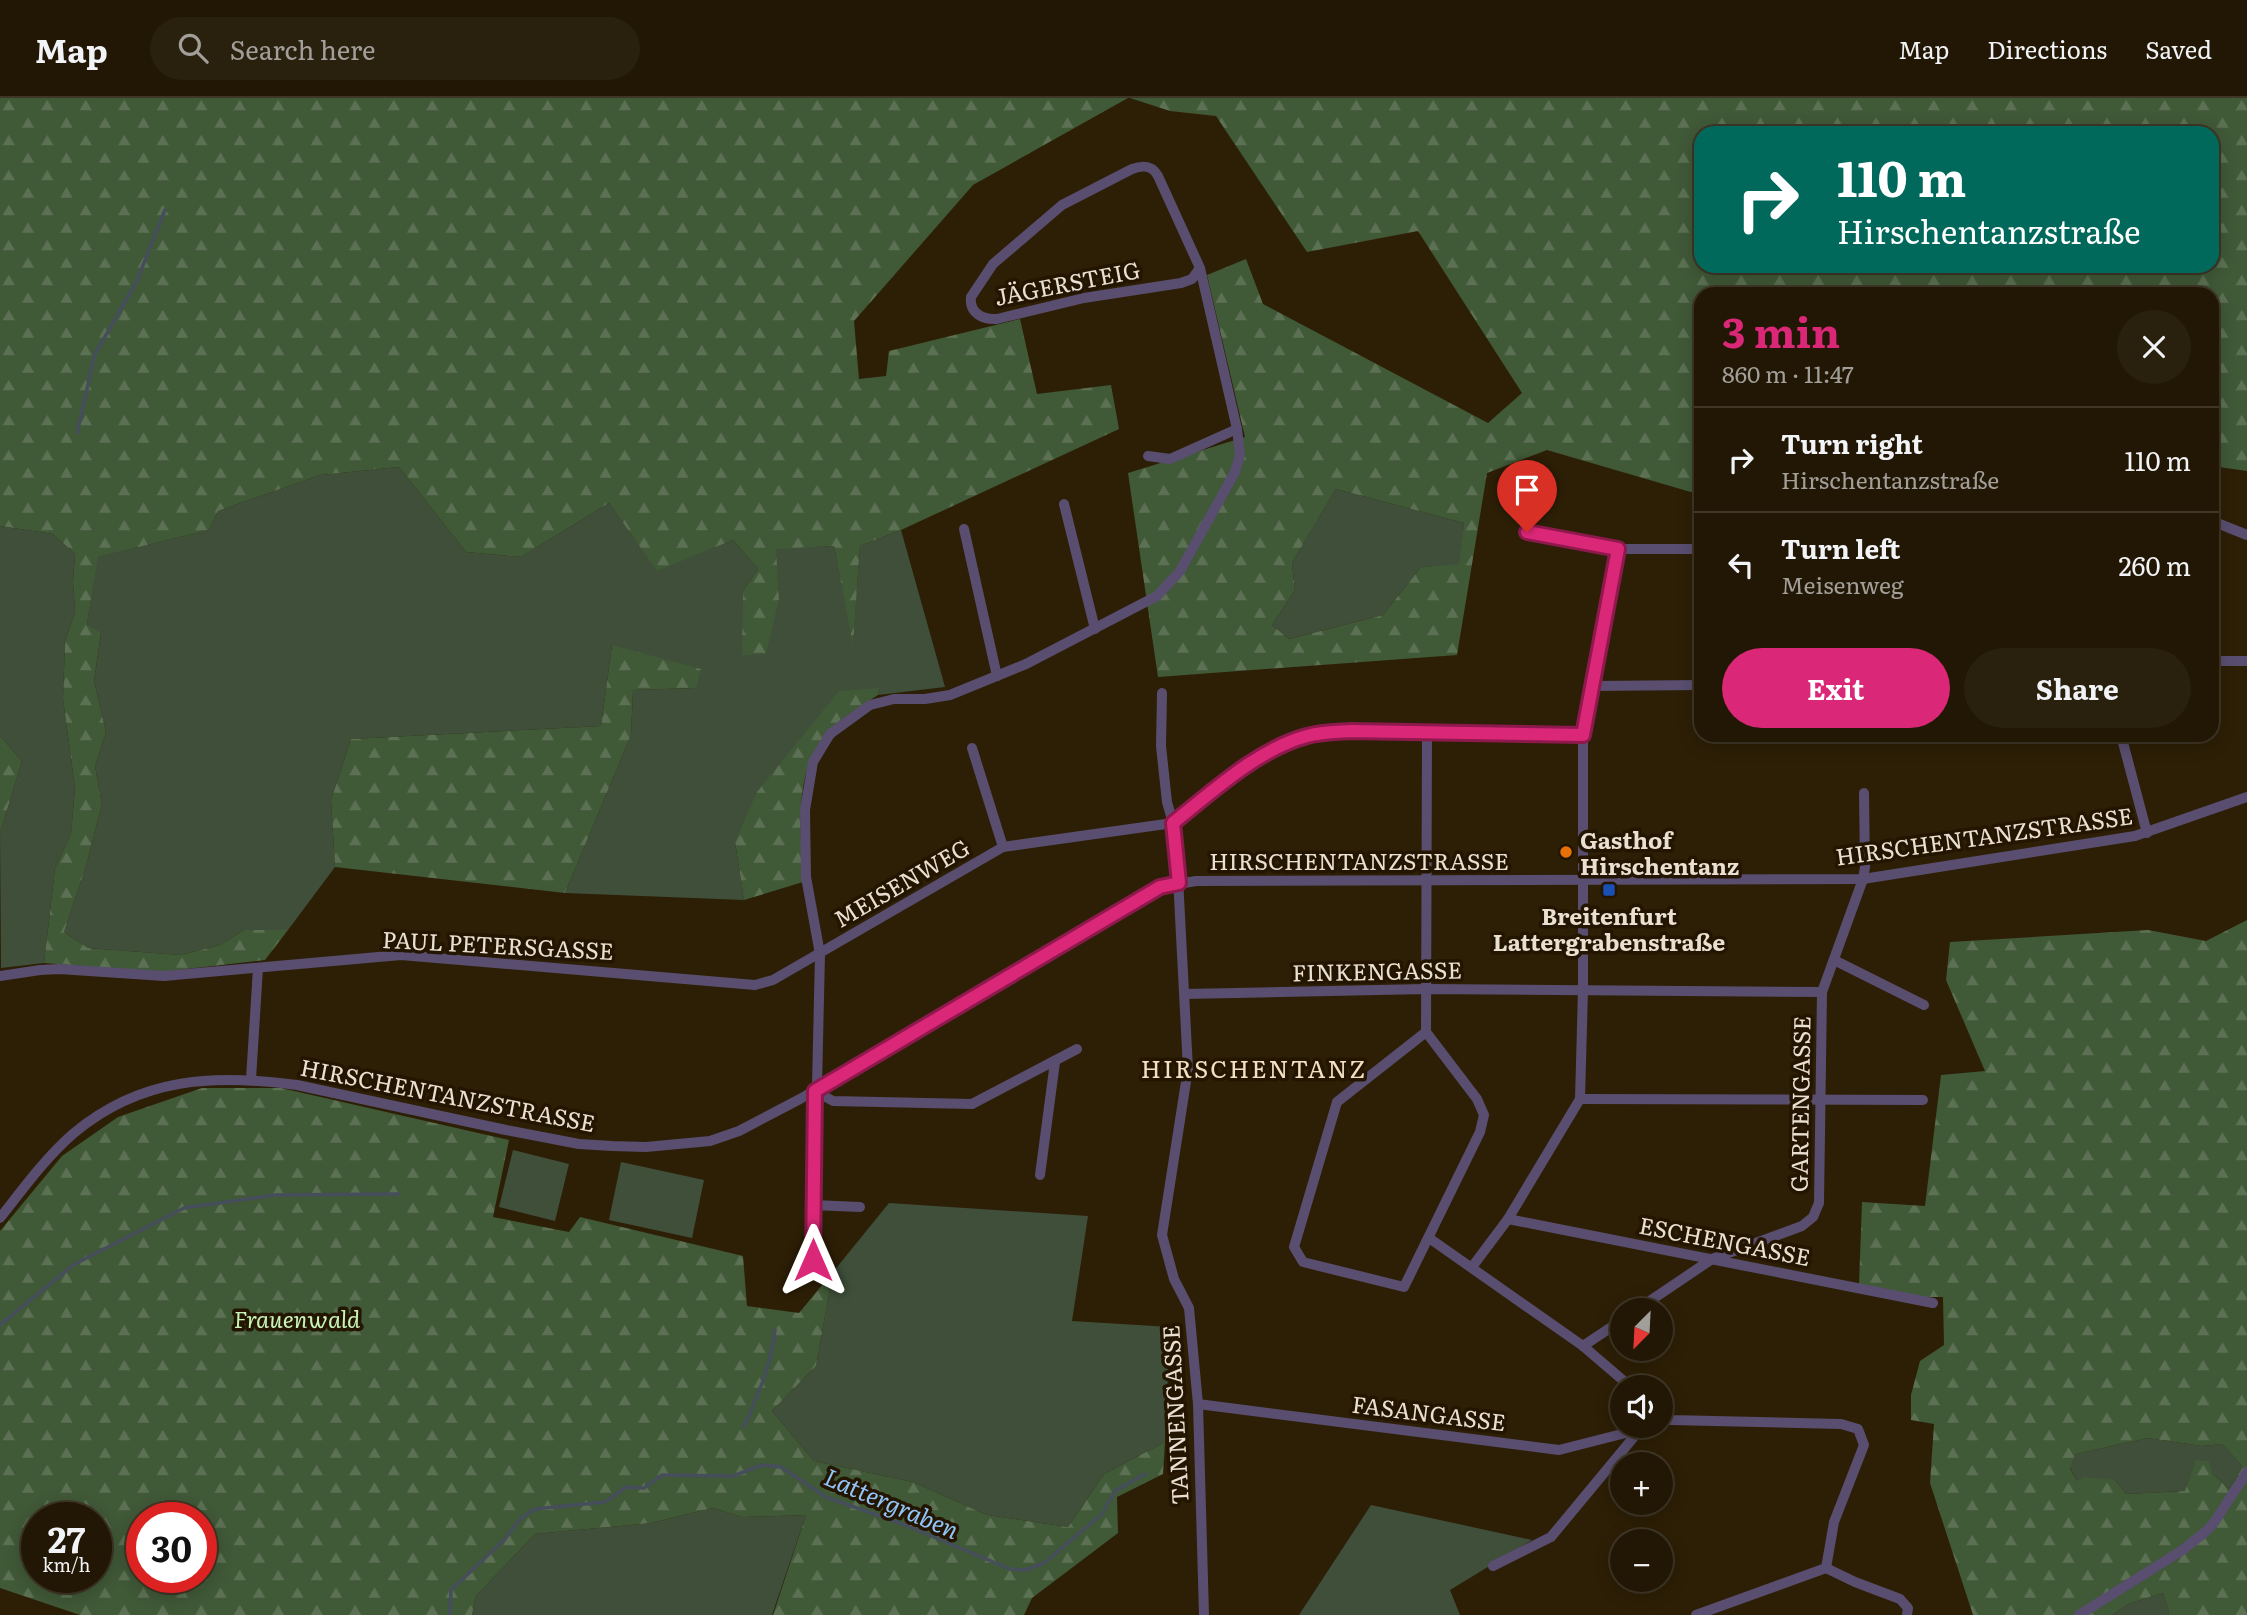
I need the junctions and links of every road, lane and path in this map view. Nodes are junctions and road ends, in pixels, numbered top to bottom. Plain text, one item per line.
1 (1200, 268) junction
2 (1237, 429) junction
3 (1148, 456) dead end
4 (1065, 504) dead end
5 (2219, 524) edge
6 (964, 529) dead end
7 (1527, 532) dead end
8 (2247, 535) edge
9 (1618, 549) junction
10 (1694, 549) edge
11 (1096, 629) junction
12 (2219, 661) edge
13 (2247, 661) edge
14 (998, 676) junction
15 (1694, 685) edge
16 (1591, 686) junction
17 (1162, 693) dead end
18 (1427, 733) junction
19 (1583, 735) junction
20 (2123, 742) edge
21 (972, 748) dead end
22 (1864, 793) dead end
23 (2247, 797) edge
24 (1173, 823) junction
25 (2147, 833) junction
26 (1003, 847) junction
27 (1863, 879) junction
28 (1425, 880) junction
29 (1583, 880) junction
30 (1179, 883) junction
31 (820, 954) junction
32 (1834, 960) junction
33 (258, 968) junction
34 (0, 976) edge
35 (1426, 989) junction
36 (1583, 990) junction
37 (1822, 992) junction
38 (1185, 994) junction
39 (1924, 1005) dead end
40 (1426, 1032) junction
41 (1077, 1049) dead end
42 (1055, 1062) junction
43 (251, 1079) junction
44 (815, 1091) junction
45 (1580, 1099) junction
46 (1923, 1100) dead end
47 (1822, 1101) junction
48 (1040, 1174) dead end
49 (813, 1205) junction
50 (860, 1207) dead end
51 (0, 1218) edge
52 (1508, 1219) junction
53 (1429, 1238) junction
54 (1712, 1259) junction
55 (813, 1260) dead end
56 (1472, 1267) junction
57 (1655, 1298) edge
58 (1933, 1303) dead end
59 (1610, 1328) edge
60 (1583, 1346) junction
61 (1617, 1375) edge
62 (1198, 1404) junction
63 (1673, 1422) edge
64 (1612, 1438) edge
65 (1633, 1438) edge
66 (2247, 1472) edge
67 (1493, 1566) dead end
68 (1826, 1568) junction
69 (1204, 1615) edge
70 (1696, 1615) edge
71 (1908, 1615) edge
72 (2079, 1615) edge

1 - 1 street, JÄGERSTEIG
1 - 2 street
2 - 3 street
2 - 11 street
4 - 11 street
5 - 8 street
6 - 14 street
7 - 9 street
9 - 10 street
9 - 16 street
11 - 14 street
12 - 13 street
14 - 31 street
15 - 16 street
16 - 19 street
17 - 24 street
18 - 19 street
18 - 24 street
18 - 28 street
19 - 29 street
20 - 25 street
21 - 26 street, MEISENWEG
22 - 27 street, GARTENGASSE
23 - 25 street, HIRSCHENTANZSTRASSE
24 - 26 street, MEISENWEG
24 - 30 street
25 - 27 street, HIRSCHENTANZSTRASSE
26 - 31 street, MEISENWEG
27 - 29 street, HIRSCHENTANZSTRASSE
27 - 32 street, GARTENGASSE
28 - 29 street, HIRSCHENTANZSTRASSE
28 - 30 street, HIRSCHENTANZSTRASSE
28 - 35 street
29 - 36 street
30 - 38 street, TANNENGASSE
30 - 44 street, HIRSCHENTANZSTRASSE
31 - 33 street, PAUL PETERSGASSE
31 - 44 street
32 - 37 street, GARTENGASSE
32 - 39 street
33 - 34 street, PAUL PETERSGASSE
33 - 43 street
35 - 36 street, FINKENGASSE
35 - 38 street, FINKENGASSE
35 - 40 street
36 - 37 street, FINKENGASSE
36 - 45 street
37 - 47 street, GARTENGASSE
38 - 62 street, TANNENGASSE
40 - 53 street
40 - 53 street
41 - 42 street
42 - 44 street
42 - 48 street
43 - 44 street, HIRSCHENTANZSTRASSE
43 - 51 street, HIRSCHENTANZSTRASSE
44 - 49 street
45 - 47 street
45 - 52 street
46 - 47 street
47 - 54 street, GARTENGASSE
49 - 50 street
49 - 55 street
52 - 54 street, ESCHENGASSE
52 - 56 street
53 - 56 street
54 - 57 street, GARTENGASSE
54 - 58 street, ESCHENGASSE
56 - 60 street
59 - 60 street
60 - 61 street
62 - 64 street, FASANGASSE
62 - 69 street, TANNENGASSE
63 - 68 street
65 - 67 street
66 - 72 street
68 - 70 street
68 - 71 street

